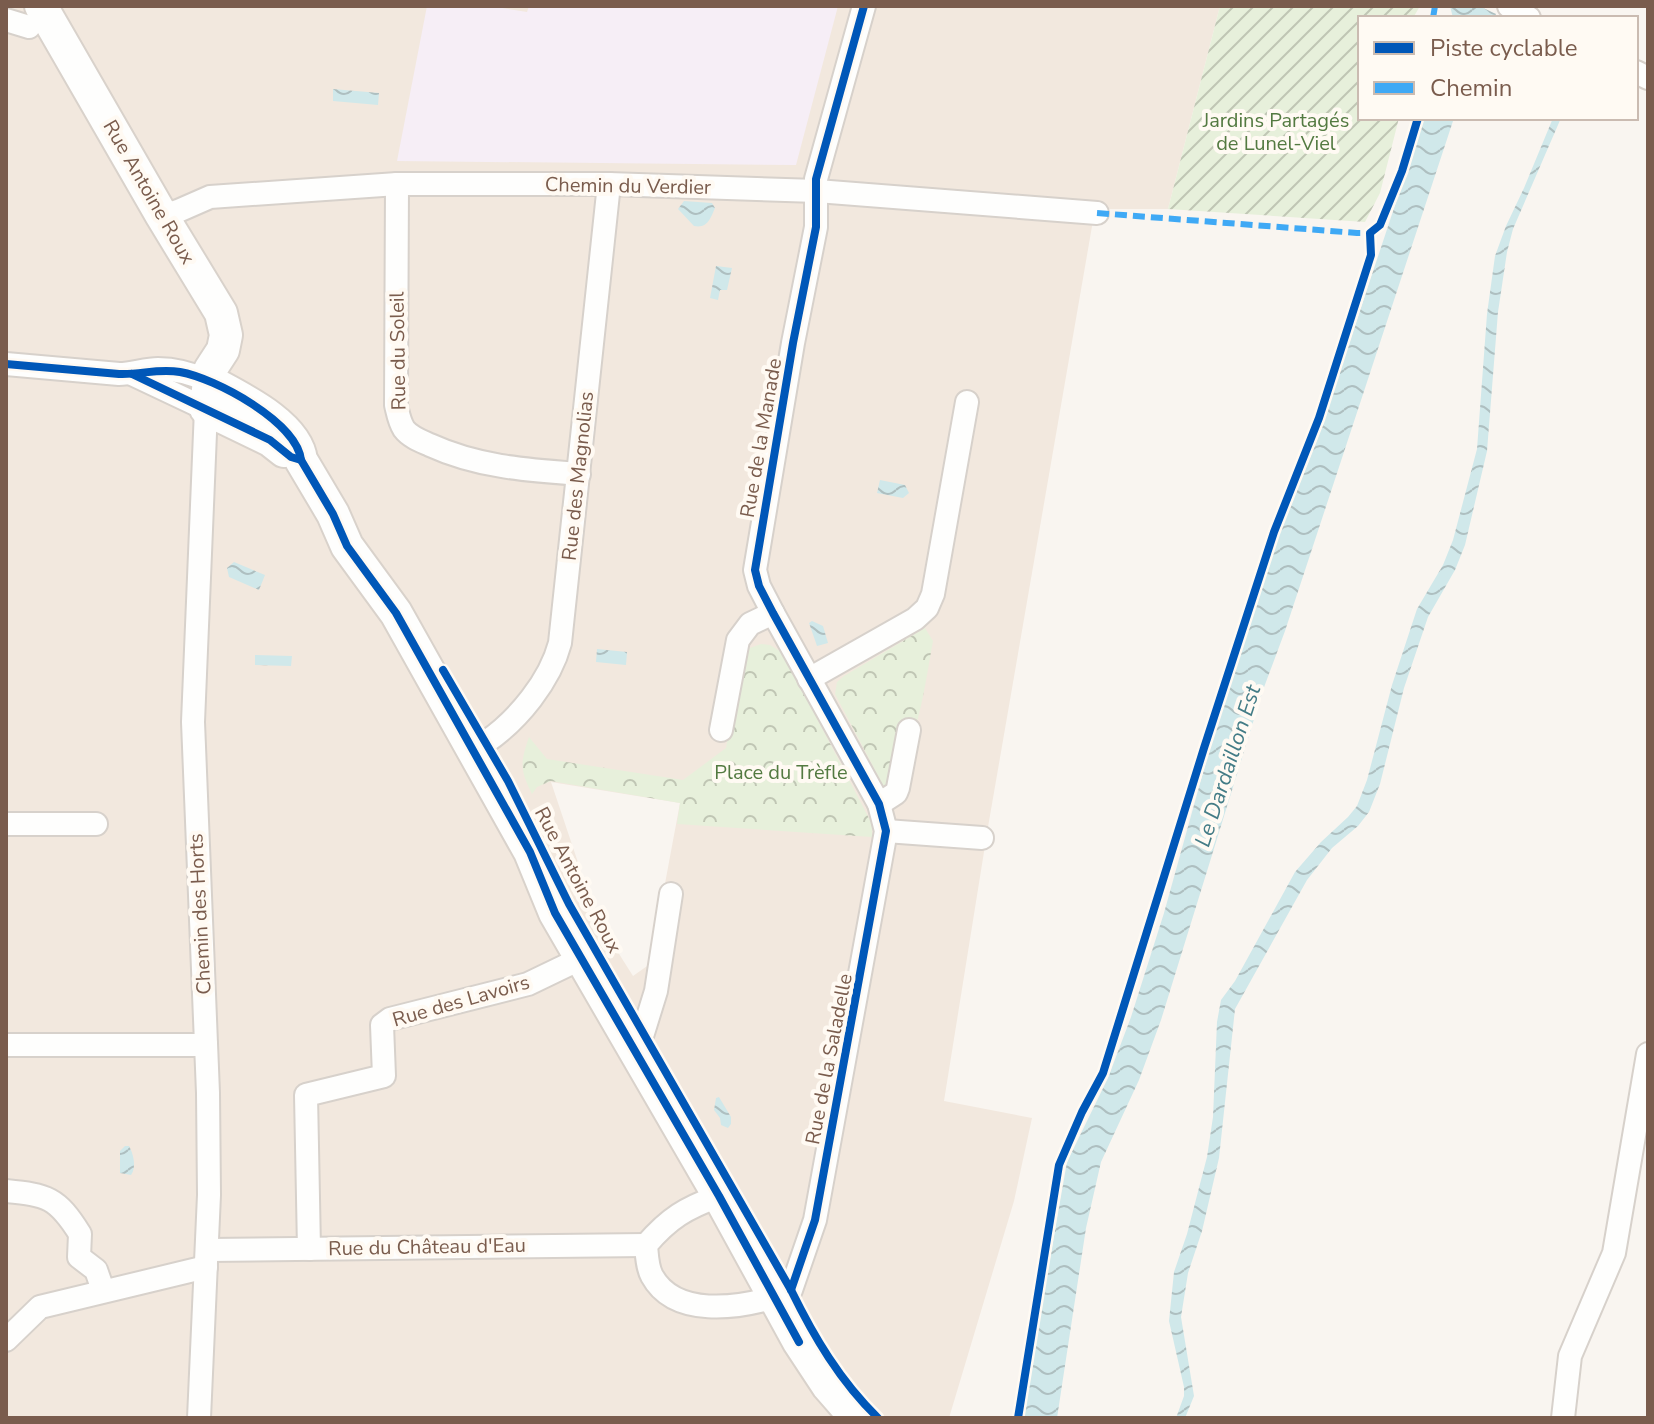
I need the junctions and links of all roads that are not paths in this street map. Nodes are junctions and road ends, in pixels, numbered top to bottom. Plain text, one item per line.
1 (864, 6) edge
2 (35, 17) edge
3 (6, 20) edge
4 (397, 184) junction
5 (609, 184) junction
6 (817, 191) junction
7 (1097, 213) dead end
8 (162, 216) junction
9 (6, 364) edge
10 (208, 395) junction
11 (967, 402) dead end
12 (579, 474) junction
13 (773, 613) junction
14 (809, 679) junction
15 (721, 730) dead end
16 (909, 730) dead end
17 (480, 746) junction
18 (879, 804) junction
19 (6, 824) edge
20 (96, 824) dead end
21 (886, 831) junction
22 (982, 838) dead end
23 (671, 894) dead end
24 (582, 958) junction
25 (636, 1037) junction
26 (6, 1045) edge
27 (206, 1045) junction
28 (1648, 1054) edge
29 (6, 1191) edge
30 (727, 1196) junction
31 (646, 1245) junction
32 (309, 1249) junction
33 (207, 1258) junction
34 (103, 1290) junction
35 (783, 1293) junction
36 (6, 1340) edge
37 (199, 1418) edge
38 (856, 1418) edge
39 (878, 1418) edge
40 (1563, 1418) edge

1 - 6 street, Rue de la Manade
2 - 3 street
2 - 8 street, Rue Antoine Roux
4 - 5 street, Chemin du Verdier
4 - 8 street, Chemin du Verdier
4 - 12 street, Rue du Soleil
5 - 6 street, Chemin du Verdier
5 - 12 street, Rue des Magnolias
6 - 7 street, Chemin du Verdier
6 - 13 street, Rue de la Manade
8 - 10 street, Rue Antoine Roux
9 - 10 street
10 - 17 street, Rue Antoine Roux
10 - 27 street, Chemin des Horts
11 - 14 street
12 - 17 street, Rue des Magnolias
13 - 14 street, Rue de la Manade
13 - 15 street
14 - 18 street, Rue de la Manade
16 - 18 street
17 - 24 street, Rue Antoine Roux
17 - 25 street, Rue Antoine Roux
18 - 21 street, Rue de la Manade
19 - 20 street
21 - 22 street
21 - 35 street, Rue de la Saladelle
23 - 25 street
24 - 25 street, Rue Antoine Roux
24 - 32 street, Rue des Lavoirs
25 - 30 street, Rue Antoine Roux
26 - 27 street
27 - 33 street, Chemin des Horts
28 - 40 street
29 - 34 street
30 - 31 street
30 - 35 street, Rue Antoine Roux
31 - 32 street, Rue du Château d'Eau
31 - 35 street
32 - 33 street, Rue du Château d'Eau
33 - 34 street, Rue du Château d'Eau
33 - 37 street, Chemin des Horts
34 - 36 street, Rue du Château d'Eau
35 - 38 street, Rue Antoine Roux
35 - 39 street, Rue Antoine Roux

